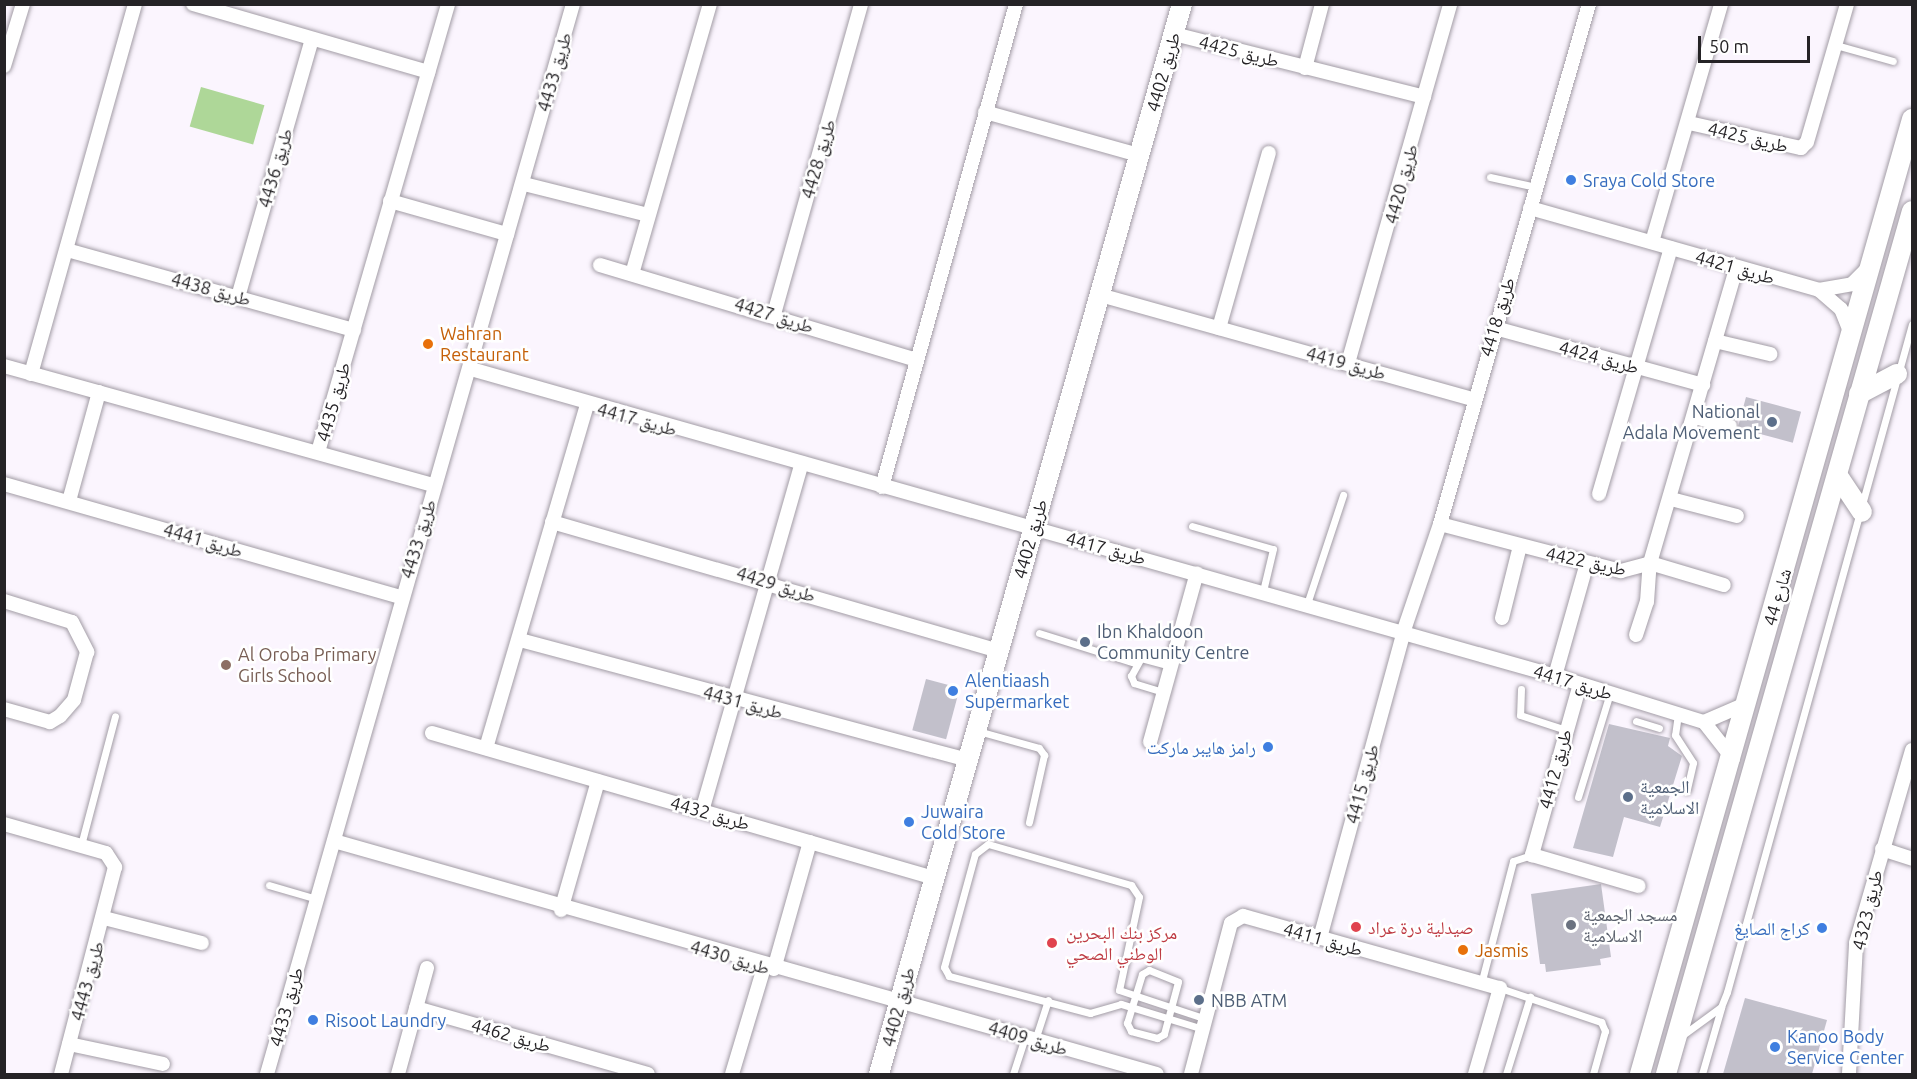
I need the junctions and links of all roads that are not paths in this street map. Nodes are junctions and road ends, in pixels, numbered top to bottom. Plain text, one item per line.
1 (23, 4) edge
2 (135, 4) edge
3 (193, 4) edge
4 (448, 4) edge
5 (573, 4) edge
6 (710, 4) edge
7 (861, 4) edge
8 (1016, 4) edge
9 (1182, 4) edge
10 (1322, 4) edge
11 (1450, 4) edge
12 (1588, 4) edge
13 (1721, 4) edge
14 (1846, 4) edge
15 (220, 8) edge
16 (1174, 34) junction
17 (312, 39) junction
18 (1836, 45) junction
19 (1893, 61) dead end
20 (4, 66) edge
21 (1305, 68) junction
22 (428, 72) junction
23 (1424, 97) junction
24 (985, 112) junction
25 (1912, 119) edge
26 (1689, 123) junction
27 (1269, 153) dead end
28 (1139, 155) junction
29 (1490, 177) dead end
30 (524, 184) junction
31 (1536, 187) junction
32 (390, 201) junction
33 (1530, 208) junction
34 (1912, 211) edge
35 (648, 215) junction
36 (507, 234) junction
37 (1652, 242) junction
38 (1671, 248) junction
39 (66, 250) junction
40 (600, 265) dead end
41 (1870, 266) junction
42 (1736, 268) junction
43 (632, 274) junction
44 (1819, 290) junction
45 (1100, 295) junction
46 (238, 297) junction
47 (774, 314) junction
48 (1912, 324) edge
49 (1220, 328) junction
50 (1495, 328) junction
51 (354, 330) junction
52 (1851, 334) junction
53 (1715, 341) junction
54 (1770, 354) dead end
55 (915, 359) junction
56 (1348, 363) junction
57 (4, 366) edge
58 (1637, 367) junction
59 (471, 369) junction
60 (31, 374) junction
61 (1897, 374) junction
62 (1702, 385) junction
63 (99, 392) junction
64 (1859, 394) junction
65 (1472, 399) junction
66 (587, 405) junction
67 (1694, 417) junction
68 (1730, 426) dead end
69 (318, 453) junction
70 (802, 463) junction
71 (1838, 476) junction
72 (4, 484) edge
73 (434, 485) junction
74 (882, 487) junction
75 (1599, 494) dead end
76 (1343, 495) dead end
77 (1671, 499) junction
78 (69, 501) junction
79 (1862, 512) junction
80 (1737, 516) dead end
81 (552, 522) junction
82 (1440, 524) junction
83 (1192, 526) dead end
84 (1033, 528) junction
85 (1520, 546) junction
86 (1587, 563) junction
87 (1650, 563) junction
88 (1197, 573) junction
89 (768, 582) junction
90 (1724, 585) dead end
91 (1263, 591) junction
92 (401, 597) junction
93 (4, 602) edge
94 (1307, 604) junction
95 (1502, 618) dead end
96 (1404, 630) junction
97 (1039, 633) dead end
98 (1636, 635) dead end
99 (520, 640) junction
100 (999, 651) junction
101 (1135, 663) junction
102 (1170, 666) junction
103 (1555, 676) junction
104 (1580, 684) junction
105 (1521, 689) dead end
106 (1162, 692) junction
107 (1610, 693) junction
108 (734, 700) junction
109 (1748, 703) junction
110 (1653, 706) junction
111 (4, 709) edge
112 (1678, 714) junction
113 (115, 716) dead end
114 (1636, 721) dead end
115 (1704, 722) junction
116 (1648, 725) junction
117 (1659, 728) dead end
118 (976, 730) junction
119 (1566, 730) junction
120 (432, 733) dead end
121 (1150, 742) dead end
122 (486, 748) junction
123 (1912, 750) edge
124 (1732, 759) junction
125 (967, 760) junction
126 (597, 782) junction
127 (1687, 790) dead end
128 (1578, 797) dead end
129 (702, 811) junction
130 (1029, 822) dead end
131 (4, 824) edge
132 (334, 842) junction
133 (810, 842) junction
134 (81, 845) junction
135 (1882, 849) junction
136 (1532, 855) junction
137 (1912, 859) edge
138 (934, 878) junction
139 (269, 885) dead end
140 (1639, 886) dead end
141 (317, 899) junction
142 (561, 910) junction
143 (104, 918) junction
144 (1320, 938) junction
145 (202, 944) dead end
146 (427, 968) dead end
147 (769, 968) junction
148 (1480, 984) junction
149 (1500, 988) junction
150 (1135, 997) junction
151 (1530, 997) junction
152 (1048, 1000) junction
153 (899, 1002) junction
154 (1721, 1007) junction
155 (416, 1008) junction
156 (1132, 1008) junction
157 (1172, 1008) junction
158 (1169, 1018) junction
159 (1204, 1024) junction
160 (1030, 1039) junction
161 (1675, 1039) junction
162 (69, 1044) junction
163 (163, 1064) dead end
164 (605, 1069) edge
165 (61, 1074) edge
166 (267, 1074) edge
167 (398, 1074) edge
168 (648, 1074) edge
169 (732, 1074) edge
170 (879, 1074) edge
171 (1013, 1074) edge
172 (1157, 1074) edge
173 (1191, 1074) edge
174 (1475, 1074) edge
175 (1506, 1074) edge
176 (1593, 1074) edge
177 (1640, 1074) edge
178 (1666, 1074) edge
179 (1702, 1074) edge
180 (1849, 1074) edge

1 - 20 street
2 - 39 street
3 - 15 street
4 - 22 street, طريق 4435
5 - 30 street, طريق 4433
6 - 35 street
7 - 47 street, طريق 4428
8 - 24 street
9 - 16 main road, طريق 4402
10 - 21 street
11 - 23 street, طريق 4420
12 - 31 street, طريق 4418
13 - 26 street
14 - 18 street, طريق 4425
15 - 17 street
16 - 21 street, طريق 4425
16 - 28 main road, طريق 4402
17 - 22 street
17 - 46 street, طريق 4436
18 - 19 lane
18 - 26 street, طريق 4425
21 - 23 street, طريق 4425
22 - 32 street, طريق 4435
23 - 56 street, طريق 4420
24 - 28 street
24 - 55 street
25 - 41 main road, شارع 44
26 - 37 street
27 - 49 street
28 - 45 main road, طريق 4402
29 - 31 lane
30 - 35 street
30 - 36 street, طريق 4433
31 - 33 street, طريق 4418
32 - 36 street
32 - 51 street, طريق 4435
33 - 37 street, طريق 4421
33 - 50 street, طريق 4418
34 - 64 main road, شارع 44
35 - 43 street
36 - 59 street, طريق 4433
37 - 38 street, طريق 4421
38 - 42 street, طريق 4421
38 - 58 street
39 - 46 street, طريق 4438
39 - 60 street
40 - 43 street, طريق 4427
41 - 44 street, طريق 4421
41 - 52 main road, شارع 44
42 - 44 street, طريق 4421
42 - 53 street, طريق 4422
43 - 47 street, طريق 4427
44 - 52 street, طريق 4421
45 - 49 street, طريق 4419
45 - 84 main road, طريق 4402
46 - 51 street, طريق 4438
47 - 55 street, طريق 4427
48 - 61 lane
49 - 56 street, طريق 4419
50 - 58 street, طريق 4424
50 - 65 street, طريق 4418
51 - 69 street, طريق 4435
52 - 109 main road, شارع 44
53 - 54 street
53 - 62 street, طريق 4422
55 - 74 street
56 - 65 street, طريق 4419
57 - 60 street, طريق 4435
58 - 62 street, طريق 4424
58 - 75 street
59 - 66 street, طريق 4417
59 - 73 street, طريق 4433
60 - 63 street, طريق 4435
61 - 64 main road
61 - 79 lane
62 - 67 street, طريق 4422
63 - 69 street, طريق 4435
63 - 78 street
64 - 71 main road, شارع 44
65 - 82 street, طريق 4418
66 - 70 street, طريق 4417
66 - 81 street
67 - 68 street
67 - 77 street, طريق 4422
69 - 73 street
70 - 74 street, طريق 4417
70 - 89 street
71 - 79 main road
71 - 161 main road, شارع 44
72 - 78 street, طريق 4441
73 - 92 street, طريق 4433
74 - 84 street, طريق 4417
76 - 94 lane
77 - 80 street
77 - 87 street, طريق 4422
78 - 92 street, طريق 4441
79 - 154 lane
81 - 89 street, طريق 4429
81 - 99 street
82 - 85 street, طريق 4422
82 - 96 street, طريق 4418
83 - 91 lane
84 - 88 street, طريق 4417
84 - 100 main road, طريق 4402
85 - 86 street, طريق 4422
85 - 95 street, طريق 4422
86 - 87 street, طريق 4422
86 - 103 street
87 - 90 street, طريق 4422
87 - 98 street, طريق 4422
88 - 91 street, طريق 4417
88 - 102 street
89 - 100 street, طريق 4429
89 - 108 street
91 - 94 street, طريق 4417
92 - 132 street, طريق 4433
93 - 111 street
94 - 96 street, طريق 4417
96 - 103 street, طريق 4417
96 - 144 street, طريق 4415
97 - 101 lane
99 - 108 street, طريق 4431
99 - 122 street
100 - 118 main road, طريق 4402
101 - 102 lane
101 - 106 lane
102 - 106 street
103 - 104 street, طريق 4417
104 - 107 street, طريق 4417
104 - 119 street, طريق 4412
105 - 119 lane
106 - 121 street
107 - 110 street, طريق 4417
107 - 128 lane
108 - 125 street, طريق 4431
108 - 129 street
109 - 115 street
109 - 124 main road, شارع 44
110 - 112 street, طريق 4417
110 - 116 lane
112 - 115 street, طريق 4417
112 - 127 lane
113 - 134 lane
114 - 116 lane
115 - 124 street
116 - 117 lane
118 - 125 main road, طريق 4402
118 - 130 lane
119 - 136 street, طريق 4412
120 - 122 street, طريق 4432
122 - 126 street, طريق 4432
123 - 135 street, طريق 4323
124 - 177 main road, شارع 44
125 - 138 main road, طريق 4402
126 - 129 street, طريق 4432
126 - 142 street
129 - 133 street, طريق 4432
131 - 134 street, طريق 4443
132 - 141 street, طريق 4433
132 - 142 street, طريق 4430
133 - 138 street, طريق 4432
133 - 147 street
134 - 143 street, طريق 4443
135 - 137 street
135 - 180 street, طريق 4323
136 - 140 street
136 - 148 lane
138 - 153 main road, طريق 4402
139 - 141 lane
141 - 166 street, طريق 4433
142 - 147 street, طريق 4430
143 - 145 street, طريق 4443
143 - 162 street, طريق 4443
144 - 148 street, طريق 4411
144 - 159 street, طريق 4411
146 - 155 street
147 - 153 street, طريق 4430
147 - 169 street
148 - 149 street, طريق 4411
149 - 151 lane, طريق 4411
149 - 174 street
150 - 152 lane
150 - 156 lane
150 - 157 lane
150 - 157 lane
151 - 175 lane
151 - 176 lane, طريق 4411
152 - 156 lane
152 - 160 lane
153 - 160 street, طريق 4409
153 - 170 main road, طريق 4402
154 - 161 lane
154 - 179 lane
155 - 164 street, طريق 4462
155 - 167 street
156 - 158 lane
156 - 158 lane
157 - 158 lane
157 - 159 lane
158 - 159 lane
159 - 173 street, طريق 4411
160 - 171 lane
160 - 172 street, طريق 4409
161 - 178 main road, شارع 44
162 - 163 street, طريق 4443
162 - 165 street, طريق 4443
164 - 168 street, طريق 4462

